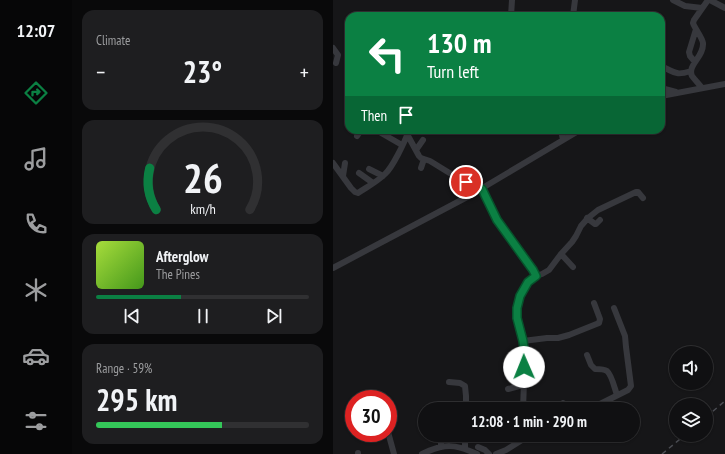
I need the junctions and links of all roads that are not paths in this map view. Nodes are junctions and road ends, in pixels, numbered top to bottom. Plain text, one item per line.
1 (512, 0) edge
2 (575, 0) edge
3 (673, 0) edge
4 (708, 0) edge
5 (703, 8) junction
6 (725, 8) edge
7 (511, 12) edge
8 (574, 12) edge
9 (696, 29) junction
10 (333, 48) edge
11 (695, 62) junction
12 (336, 63) dead end
13 (665, 68) dead end
14 (691, 71) junction
15 (725, 84) edge
16 (702, 88) junction
17 (665, 89) edge
18 (679, 93) junction
19 (665, 95) edge
20 (383, 134) edge
21 (407, 134) edge
22 (409, 134) edge
23 (562, 134) edge
24 (573, 134) edge
25 (423, 140) dead end
26 (563, 140) junction
27 (402, 145) junction
28 (416, 150) junction
29 (424, 159) junction
30 (333, 163) edge
31 (345, 163) dead end
32 (421, 168) dead end
33 (369, 169) dead end
34 (359, 173) dead end
35 (343, 176) junction
36 (383, 176) junction
37 (373, 183) junction
38 (482, 189) junction
39 (643, 198) dead end
40 (587, 218) junction
41 (600, 220) dead end
42 (561, 254) junction
43 (573, 267) dead end
44 (333, 268) edge
45 (536, 276) junction
46 (594, 303) dead end
47 (614, 308) dead end
48 (523, 341) junction
49 (587, 355) dead end
50 (525, 356) junction
51 (538, 364) dead end
52 (449, 382) dead end
53 (523, 385) junction
54 (508, 389) dead end
55 (617, 395) junction
56 (466, 402) edge
57 (523, 402) edge
58 (604, 402) edge
59 (391, 442) edge
60 (441, 442) edge
61 (465, 442) edge
62 (515, 442) edge
63 (441, 446) junction
64 (478, 447) dead end
65 (465, 449) junction
66 (394, 454) edge
67 (422, 454) edge
68 (477, 454) edge
69 (489, 454) edge
70 (496, 454) edge

1 - 7 street
2 - 8 street
3 - 5 street
4 - 5 street
4 - 6 street
5 - 9 street
9 - 11 street
9 - 11 street
10 - 12 street
11 - 14 street
13 - 14 street
14 - 16 street
15 - 16 street
16 - 18 street
17 - 18 street
18 - 19 street
20 - 27 street
21 - 27 street
22 - 28 street
23 - 26 street
24 - 26 street
25 - 28 street
26 - 38 street
27 - 36 street
28 - 29 street
29 - 32 street
29 - 38 street
30 - 35 street
31 - 35 street
33 - 36 street
34 - 37 street
35 - 37 street
36 - 37 street
38 - 44 street
38 - 45 street
39 - 40 street
40 - 41 street
40 - 42 street
42 - 43 street
42 - 45 street
45 - 48 street
46 - 48 street
47 - 55 street
48 - 50 street
49 - 55 street
50 - 51 street
50 - 53 street
52 - 56 street
53 - 54 street
53 - 57 street
55 - 58 street
59 - 66 street
60 - 63 street
61 - 65 street
62 - 70 street
63 - 65 street
63 - 67 street
64 - 69 street
65 - 68 street

